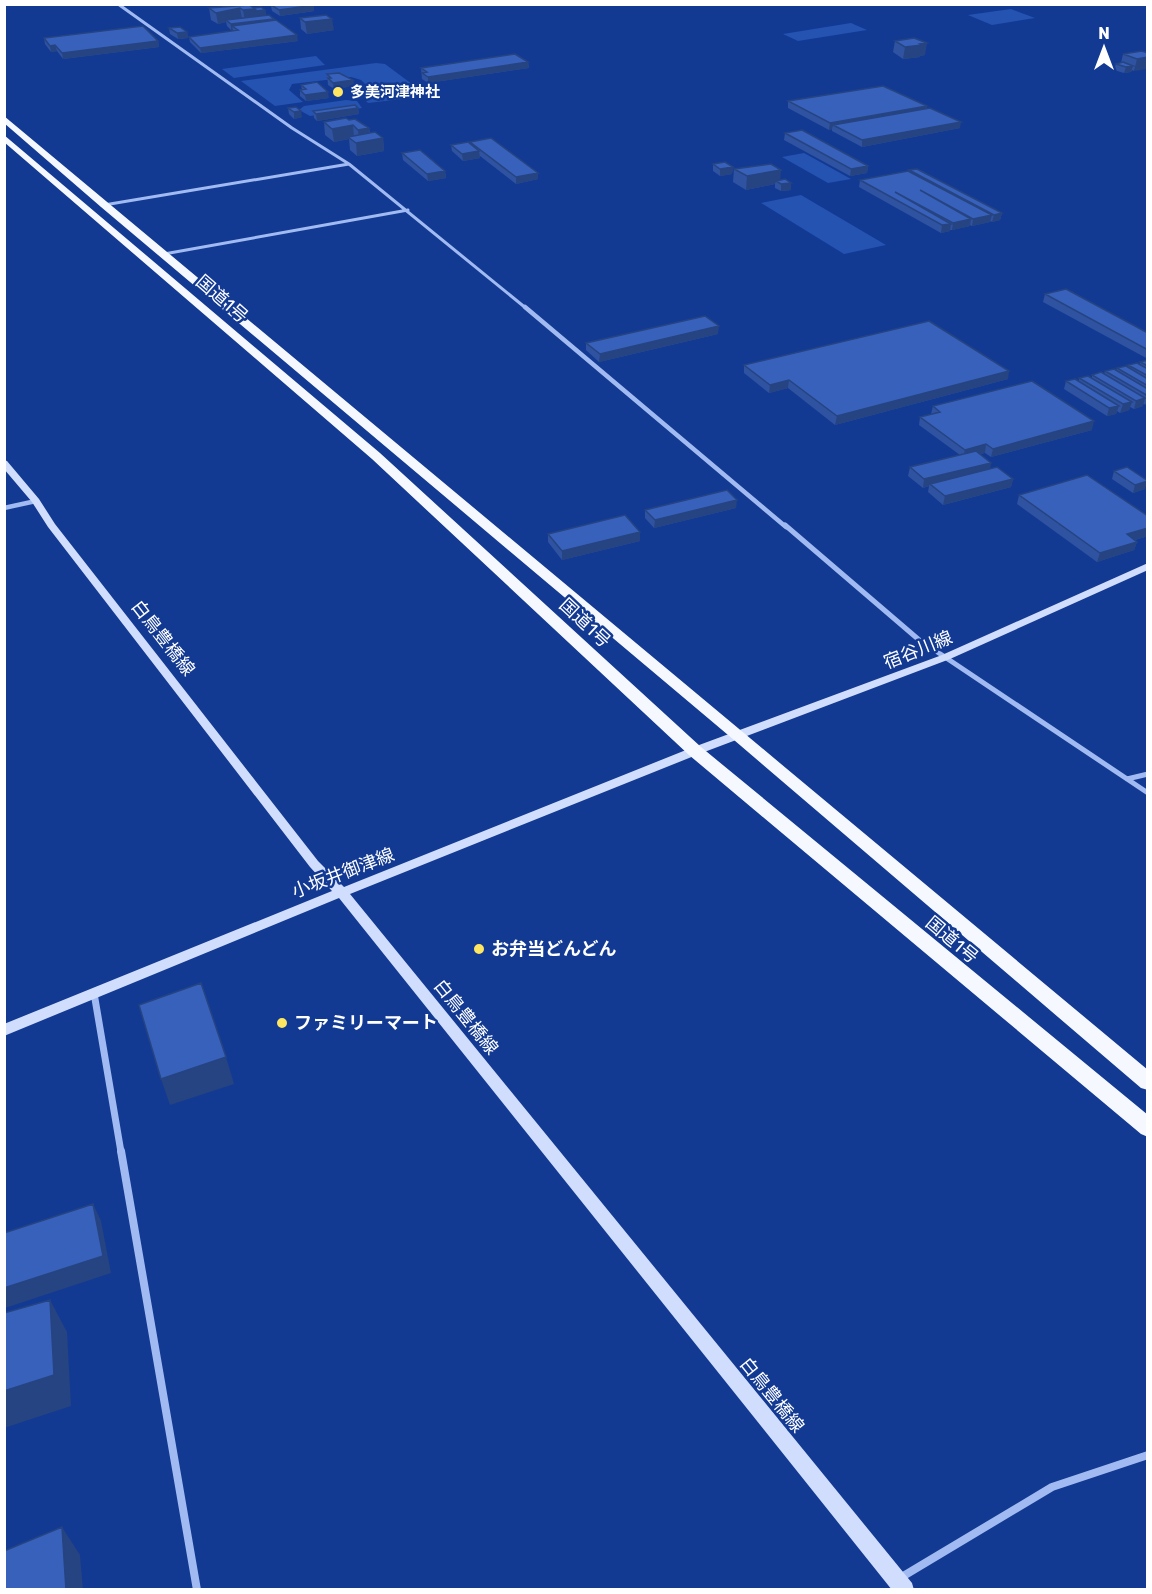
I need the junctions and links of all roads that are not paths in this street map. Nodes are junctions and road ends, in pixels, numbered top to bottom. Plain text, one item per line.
1 (118, 4) edge
2 (4, 118) edge
3 (4, 137) edge
4 (350, 164) junction
5 (104, 205) junction
6 (408, 210) junction
7 (164, 255) junction
8 (4, 464) edge
9 (36, 501) junction
10 (4, 508) edge
11 (1148, 566) edge
12 (946, 657) junction
13 (740, 736) junction
14 (695, 751) junction
15 (1148, 774) edge
16 (1127, 779) junction
17 (1148, 793) edge
18 (341, 892) junction
19 (94, 993) junction
20 (4, 1030) edge
21 (1148, 1082) edge
22 (1148, 1128) edge
23 (1148, 1455) edge
24 (901, 1585) edge
25 (197, 1590) edge

1 - 4 street
2 - 5 highway, 国道1号
3 - 14 highway, 国道1号
4 - 5 street
4 - 6 street
5 - 7 highway, 国道1号
6 - 7 street
6 - 12 street
7 - 13 highway, 国道1号
8 - 9 main road, 白鳥豊橋線
9 - 10 street
9 - 18 main road, 白鳥豊橋線
11 - 12 main road, 宿谷川線
12 - 13 main road, 宿谷川線
12 - 16 street
13 - 14 main road, 宿谷川線
13 - 21 highway, 国道1号
14 - 18 main road, 小坂井御津線
14 - 22 highway, 国道1号
15 - 16 street
16 - 17 street
18 - 19 main road, 小坂井御津線
18 - 24 main road, 白鳥豊橋線
19 - 20 main road, 小坂井御津線
19 - 25 street
23 - 24 street

